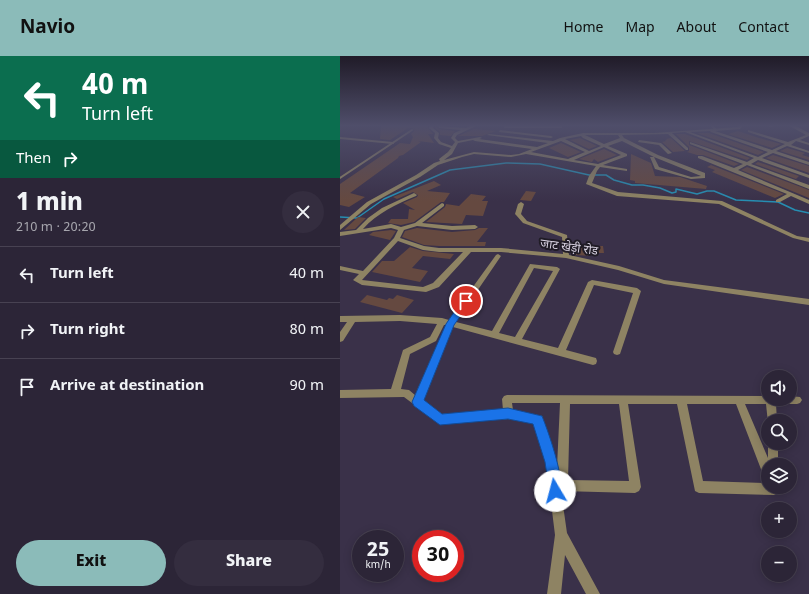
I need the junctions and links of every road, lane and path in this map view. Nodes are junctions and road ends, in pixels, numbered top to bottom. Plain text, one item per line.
1 (382, 150) edge
2 (452, 150) edge
3 (486, 150) edge
4 (503, 150) edge
5 (534, 150) edge
6 (584, 150) edge
7 (593, 150) edge
8 (614, 150) edge
9 (647, 150) edge
10 (668, 150) edge
11 (711, 150) edge
12 (770, 150) edge
13 (737, 151) joint
14 (773, 151) junction
15 (515, 152) joint
16 (553, 152) dead end
17 (588, 152) junction
18 (670, 152) dead end
19 (482, 153) junction
20 (526, 153) junction
21 (511, 156) junction
22 (725, 156) junction
23 (560, 157) junction
24 (652, 158) dead end
25 (700, 158) dead end
26 (757, 158) junction
27 (569, 160) junction
28 (712, 162) junction
29 (746, 163) junction
30 (436, 164) junction
31 (809, 164) edge
32 (598, 165) junction
33 (788, 169) junction
34 (625, 170) dead end
35 (734, 170) junction
36 (778, 175) junction
37 (340, 178) edge
38 (809, 178) edge
39 (809, 187) edge
40 (793, 190) junction
41 (414, 195) dead end
42 (778, 201) dead end
43 (809, 202) edge
44 (521, 204) dead end
45 (442, 205) dead end
46 (417, 224) junction
47 (475, 227) dead end
48 (340, 228) edge
49 (359, 230) junction
50 (401, 230) junction
51 (340, 234) edge
52 (397, 239) junction
53 (809, 240) edge
54 (468, 251) junction
55 (498, 256) dead end
56 (566, 256) junction
57 (340, 268) edge
58 (364, 273) junction
59 (809, 302) edge
60 (340, 319) edge
61 (353, 319) junction
62 (446, 322) junction
63 (494, 335) junction
64 (340, 339) edge
65 (517, 341) junction
66 (561, 352) junction
67 (617, 352) dead end
68 (593, 361) dead end
69 (395, 393) junction
70 (340, 394) edge
71 (565, 399) junction
72 (623, 400) junction
73 (682, 400) junction
74 (739, 400) junction
75 (761, 400) edge
76 (417, 402) junction
77 (508, 414) junction
78 (762, 458) edge
79 (761, 488) edge
80 (561, 535) junction
81 (554, 594) edge
82 (593, 594) edge

1 - 37 lane
2 - 30 street
3 - 19 street
4 - 15 street
5 - 20 street
6 - 17 street
7 - 17 street
8 - 32 street
9 - 24 street
10 - 18 street
11 - 22 street
12 - 14 street
13 - 22 street
13 - 26 street
14 - 26 street
14 - 31 street
15 - 21 street
16 - 23 street
17 - 27 street
19 - 21 street
19 - 30 street
20 - 21 street
20 - 23 street
22 - 28 street
22 - 29 street
23 - 27 street
25 - 28 street
26 - 29 street
26 - 33 street
27 - 32 street
28 - 35 street
29 - 35 street
29 - 36 street
30 - 48 street
32 - 34 street
32 - 53 street
33 - 36 street
33 - 38 street
35 - 40 street
36 - 40 street
38 - 40 street
39 - 40 street
40 - 42 street
40 - 43 street
41 - 49 street
44 - 56 street
45 - 46 street
46 - 47 street
46 - 50 street
49 - 50 street
49 - 51 street
50 - 52 street
52 - 54 street, जाट खेड़ी रोड
52 - 58 street
54 - 56 street, जाट खेड़ी रोड
54 - 58 street
55 - 62 street
56 - 59 street, जाट खेड़ी रोड
57 - 58 street
60 - 61 street
61 - 62 street
61 - 64 street
62 - 63 street
62 - 69 street
62 - 76 street
63 - 65 street
63 - 65 street
65 - 66 street
66 - 67 street
66 - 68 street
69 - 70 street
69 - 76 street
71 - 72 street
71 - 72 street
71 - 77 street
72 - 73 street
73 - 74 street
73 - 79 street
74 - 75 street
74 - 78 street
76 - 77 street
77 - 80 street
80 - 81 street
80 - 82 street

